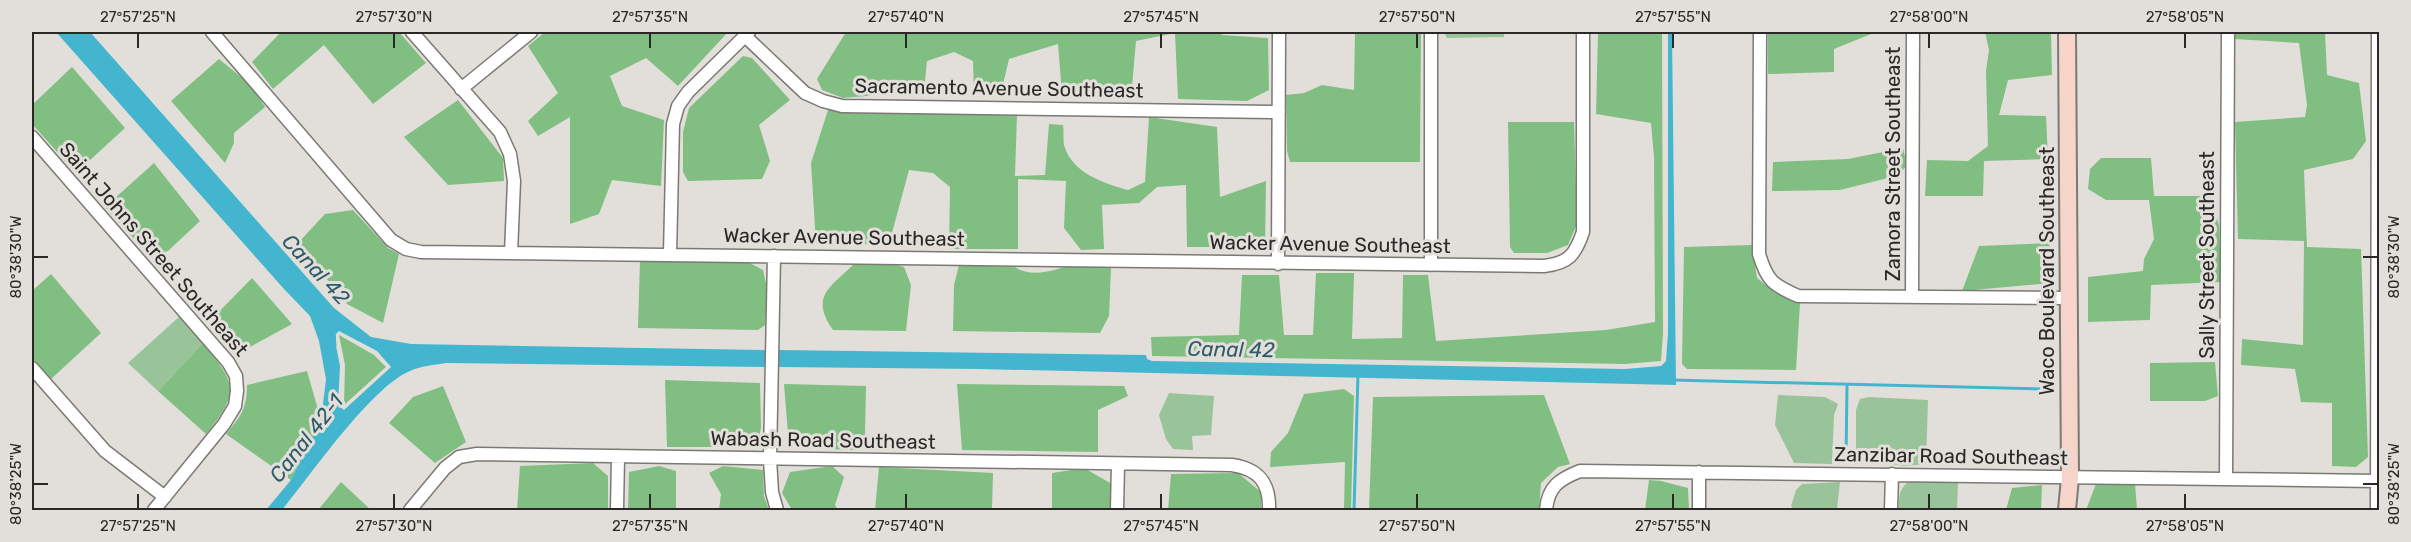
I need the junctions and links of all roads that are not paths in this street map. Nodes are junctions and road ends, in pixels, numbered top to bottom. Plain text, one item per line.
1 (212, 32) edge
2 (411, 32) edge
3 (531, 32) edge
4 (1279, 32) edge
5 (1431, 32) edge
6 (1583, 32) edge
7 (1760, 32) edge
8 (1913, 32) edge
9 (2067, 32) edge
10 (2228, 32) edge
11 (2378, 32) edge
12 (747, 34) edge
13 (460, 89) junction
14 (1279, 112) junction
15 (32, 136) edge
16 (511, 253) junction
17 (670, 254) junction
18 (774, 256) junction
19 (1278, 264) junction
20 (1431, 265) junction
21 (1912, 297) junction
22 (2067, 298) junction
23 (32, 368) edge
24 (618, 456) junction
25 (770, 459) junction
26 (1118, 464) junction
27 (1699, 472) junction
28 (1892, 474) junction
29 (2070, 478) junction
30 (2226, 479) junction
31 (2378, 481) junction
32 (165, 497) junction
33 (154, 510) edge
34 (410, 510) edge
35 (617, 510) edge
36 (777, 510) edge
37 (1117, 510) edge
38 (1269, 510) edge
39 (1546, 510) edge
40 (1699, 510) edge
41 (1891, 510) edge
42 (2067, 510) edge
43 (2378, 510) edge

1 - 16 street, Wacker Avenue Southeast
2 - 13 street
3 - 13 street
4 - 14 street
5 - 20 street
6 - 20 street, Wacker Avenue Southeast
7 - 21 street
8 - 21 street, Zamora Street Southeast
9 - 22 street, Waco Boulevard Southeast
10 - 30 street, Sally Street Southeast
11 - 31 street
12 - 14 street, Sacramento Avenue Southeast
12 - 17 street
13 - 16 street
14 - 19 street
15 - 32 street, Saint Johns Street Southeast
16 - 17 street, Wacker Avenue Southeast
17 - 18 street, Wacker Avenue Southeast
18 - 19 street, Wacker Avenue Southeast
18 - 25 street
19 - 20 street, Wacker Avenue Southeast
21 - 22 street
22 - 29 street, Waco Boulevard Southeast
23 - 32 street
24 - 25 street, Wabash Road Southeast
24 - 34 street, Wabash Road Southeast
24 - 35 street
25 - 26 street, Wabash Road Southeast
25 - 36 street
26 - 37 street
26 - 38 street, Wabash Road Southeast
27 - 28 street, Zanzibar Road Southeast
27 - 39 street, Zanzibar Road Southeast
27 - 40 street
28 - 29 street, Zanzibar Road Southeast
28 - 41 street
29 - 30 street, Zanzibar Road Southeast
29 - 42 street, Waco Boulevard Southeast
30 - 31 street, Zanzibar Road Southeast
31 - 43 street
32 - 33 street

